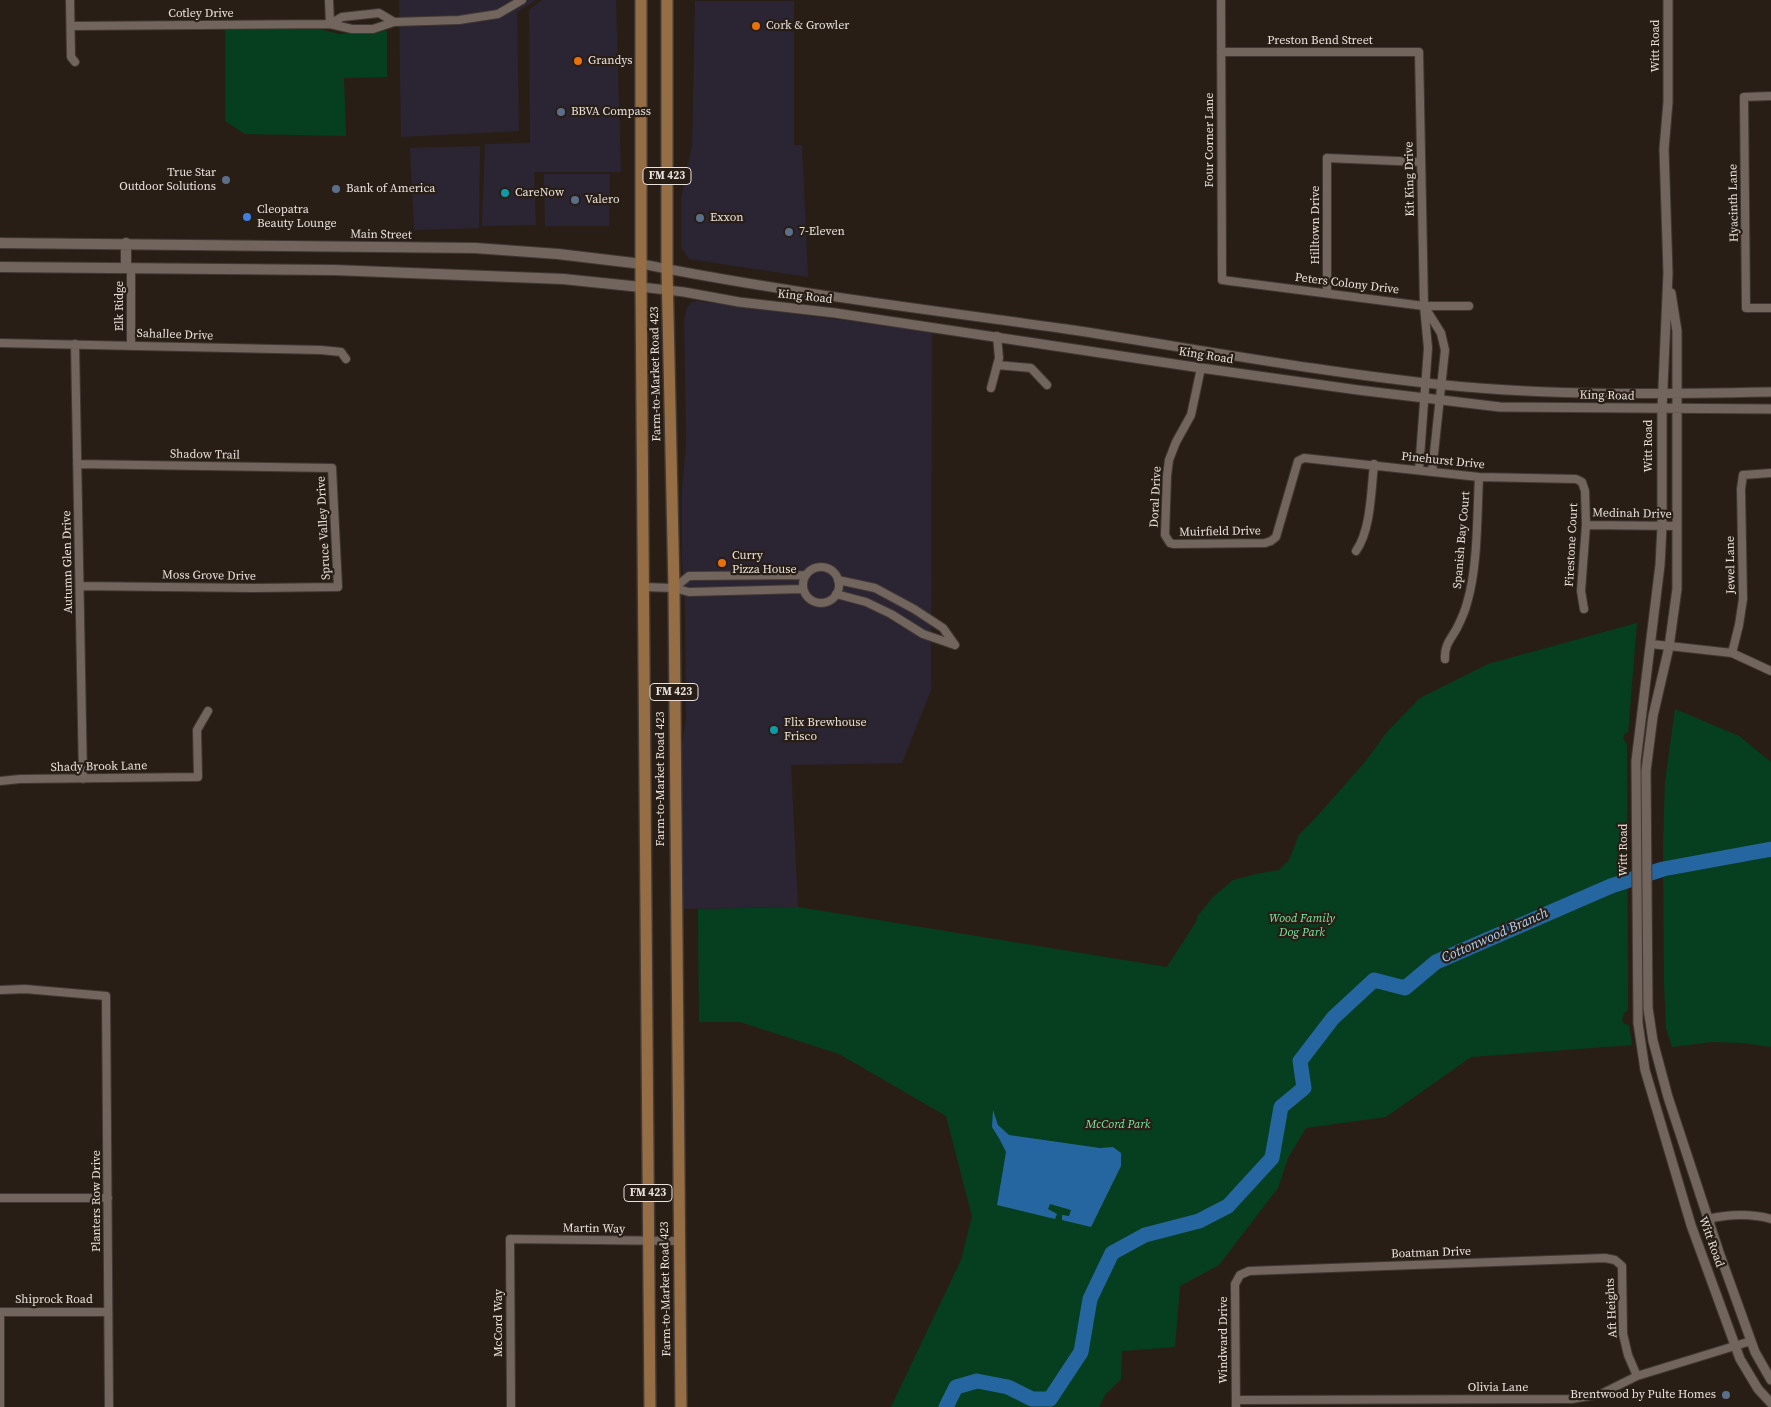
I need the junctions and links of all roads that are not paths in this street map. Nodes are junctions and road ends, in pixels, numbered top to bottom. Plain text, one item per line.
1 (70, 0) edge
2 (329, 0) edge
3 (522, 0) edge
4 (641, 0) edge
5 (667, 0) edge
6 (1221, 0) edge
7 (1668, 0) edge
8 (394, 22) junction
9 (330, 24) junction
10 (71, 26) junction
11 (1221, 52) junction
12 (1419, 52) joint
13 (75, 62) dead end
14 (1771, 96) edge
15 (1420, 162) junction
16 (0, 243) edge
17 (126, 243) junction
18 (642, 264) junction
19 (0, 268) edge
20 (129, 268) junction
21 (667, 269) junction
22 (1668, 272) junction
23 (1222, 280) joint
24 (641, 287) junction
25 (668, 290) junction
26 (796, 291) junction
27 (1327, 293) junction
28 (1424, 306) junction
29 (1469, 306) dead end
30 (795, 308) junction
31 (1771, 308) edge
32 (999, 320) junction
33 (997, 336) junction
34 (0, 343) edge
35 (75, 344) junction
36 (131, 345) junction
37 (1204, 351) junction
38 (346, 359) dead end
39 (997, 365) junction
40 (1201, 368) junction
41 (1426, 382) junction
42 (1442, 384) junction
43 (1047, 385) dead end
44 (991, 388) dead end
45 (1771, 392) edge
46 (1663, 393) junction
47 (1677, 393) junction
48 (1425, 398) junction
49 (1440, 400) junction
50 (1662, 409) junction
51 (1677, 409) junction
52 (1771, 409) edge
53 (77, 464) junction
54 (1374, 464) junction
55 (332, 468) joint
56 (1419, 470) junction
57 (1432, 472) junction
58 (1771, 473) edge
59 (1479, 477) junction
60 (1582, 482) joint
61 (1586, 525) junction
62 (1662, 526) junction
63 (1677, 526) junction
64 (1271, 541) joint
65 (1170, 542) joint
66 (1356, 552) dead end
67 (805, 574) junction
68 (838, 580) junction
69 (80, 586) junction
70 (644, 586) junction
71 (338, 587) joint
72 (674, 588) junction
73 (803, 589) junction
74 (836, 594) junction
75 (1584, 609) dead end
76 (1650, 644) junction
77 (1669, 647) junction
78 (1732, 653) junction
79 (1445, 659) dead end
80 (1771, 671) edge
81 (208, 711) dead end
82 (83, 779) junction
83 (0, 781) edge
84 (1642, 941) junction
85 (0, 990) edge
86 (0, 1198) edge
87 (108, 1198) junction
88 (1708, 1219) junction
89 (1771, 1219) edge
90 (1691, 1225) junction
91 (510, 1239) joint
92 (648, 1241) junction
93 (679, 1241) junction
94 (1622, 1266) joint
95 (1240, 1275) joint
96 (0, 1312) edge
97 (108, 1312) junction
98 (1751, 1341) junction
99 (1736, 1347) junction
100 (1637, 1376) junction
101 (1771, 1380) edge
102 (1236, 1403) edge
103 (1771, 1403) edge
104 (0, 1407) edge
105 (109, 1407) edge
106 (511, 1407) edge
107 (650, 1407) edge
108 (681, 1407) edge

1 - 10 street
2 - 9 street
3 - 8 street
4 - 18 main road, Farm-to-Market Road 423 / FM 423
5 - 21 main road, Farm-to-Market Road 423 / FM 423
6 - 11 street, Four Corner Lane
7 - 22 street, Witt Road
8 - 9 street, Cotley Drive
8 - 9 street, Cotley Drive
9 - 10 street, Cotley Drive
10 - 13 street
11 - 12 street, Preston Bend Street
11 - 23 street, Four Corner Lane
12 - 15 street, Kit King Drive
14 - 31 street, Hyacinth Lane
15 - 27 street, Hilltown Drive
15 - 28 street, Kit King Drive
16 - 17 main road, Main Street
17 - 18 main road, Main Street
17 - 20 main road
18 - 21 street, King Road
18 - 24 main road, Farm-to-Market Road 423 / FM 423
19 - 20 main road
20 - 24 main road
20 - 36 street, Elk Ridge
21 - 25 main road, Farm-to-Market Road 423 / FM 423
21 - 26 street, King Road
22 - 46 street, Witt Road
22 - 47 street, Witt Road
23 - 27 street, Peters Colony Drive
24 - 25 street, King Road
24 - 70 main road, Farm-to-Market Road 423 / FM 423
25 - 30 street, King Road
25 - 72 main road, Farm-to-Market Road 423 / FM 423
26 - 30 street
26 - 32 street, King Road
27 - 28 street, Peters Colony Drive
28 - 29 street, Peters Colony Drive
28 - 41 street, Kit King Drive
28 - 42 street, Kit King Drive
30 - 33 street, King Road
32 - 33 street
32 - 37 street, King Road
33 - 39 street
33 - 40 street, King Road
34 - 35 street, Sahallee Drive
35 - 36 street, Sahallee Drive
35 - 53 street, Autumn Glen Drive
36 - 38 street, Sahallee Drive
37 - 40 street
37 - 41 street, King Road
39 - 43 street
39 - 44 street
40 - 48 street, King Road
40 - 65 street, Doral Drive
41 - 42 street, King Road
41 - 48 street, Kit King Drive
42 - 46 street, King Road
42 - 49 street, Kit King Drive
45 - 47 street, King Road
46 - 47 street, King Road
46 - 50 street, Witt Road
47 - 51 street, Witt Road
48 - 49 street, King Road
48 - 56 street, Kit King Drive
49 - 50 street, King Road
49 - 57 street, Kit King Drive
50 - 51 street, King Road
50 - 62 street, Witt Road
51 - 52 street, King Road
51 - 63 street, Witt Road
53 - 55 street, Shadow Trail
53 - 69 street, Autumn Glen Drive
54 - 56 street, Pinehurst Drive
54 - 64 street, Pinehurst Drive
54 - 66 street
55 - 71 street, Spruce Valley Drive
56 - 57 street, Pinehurst Drive
57 - 59 street, Pinehurst Drive
58 - 78 street, Jewel Lane
59 - 60 street, Pinehurst Drive
59 - 79 street, Spanish Bay Court
60 - 61 street, Firestone Court
61 - 62 street, Medinah Drive
61 - 75 street, Firestone Court
62 - 63 street, Medinah Drive
62 - 76 street, Witt Road
63 - 77 street, Witt Road
64 - 65 street, Muirfield Drive
67 - 68 street
67 - 72 street
67 - 73 street
68 - 74 street
68 - 74 street
69 - 71 street, Moss Grove Drive
69 - 82 street, Autumn Glen Drive
70 - 72 street
70 - 92 main road, Farm-to-Market Road 423 / FM 423
72 - 73 street
72 - 93 main road, Farm-to-Market Road 423 / FM 423
73 - 74 street
76 - 77 street
76 - 84 street, Witt Road
77 - 78 street
77 - 84 street, Witt Road
78 - 80 street
81 - 82 street, Shady Brook Lane
82 - 83 street, Shady Brook Lane
84 - 88 street, Witt Road
84 - 90 street, Witt Road
85 - 87 street, Planters Row Drive
86 - 87 street
87 - 97 street, Planters Row Drive
88 - 89 street
88 - 90 street
88 - 98 street, Witt Road
90 - 99 street, Witt Road
91 - 92 street, Martin Way
91 - 106 street, McCord Way
92 - 93 street, Martin Way
92 - 107 main road, Farm-to-Market Road 423 / FM 423
93 - 108 main road, Farm-to-Market Road 423 / FM 423
94 - 95 street, Boatman Drive
94 - 100 street, Aft Heights
95 - 102 street, Windward Drive
96 - 97 street, Shiprock Road
96 - 104 street
97 - 105 street, Planters Row Drive
98 - 99 street, Olivia Lane
98 - 101 street, Witt Road
99 - 100 street, Olivia Lane
99 - 103 street, Witt Road
100 - 102 street, Olivia Lane

